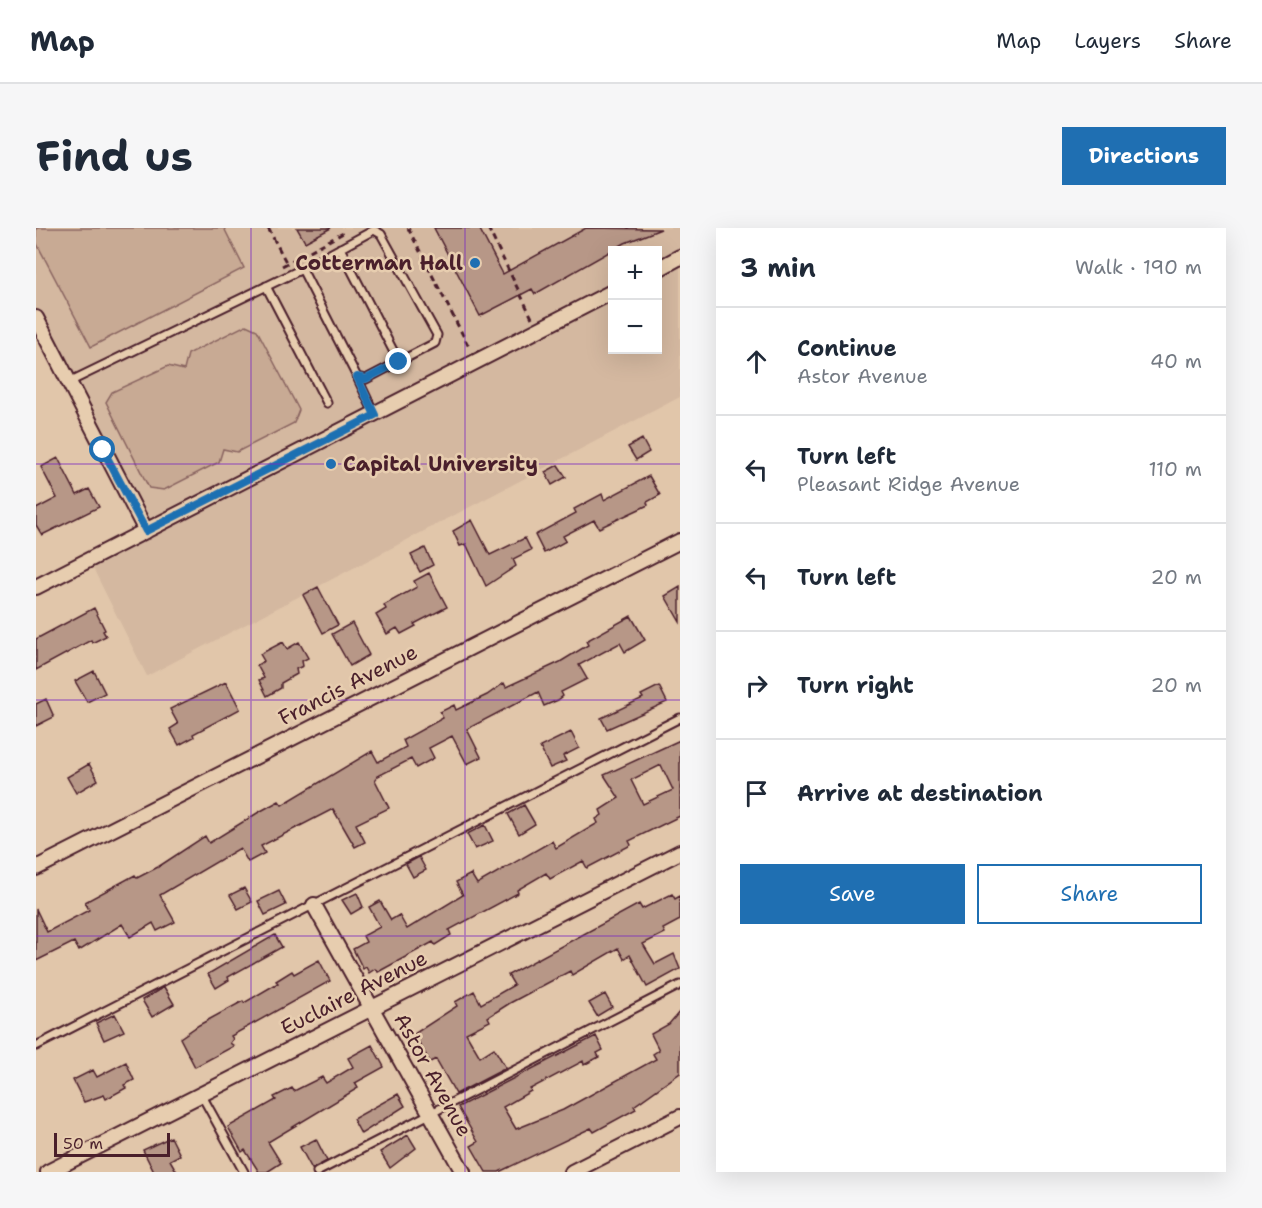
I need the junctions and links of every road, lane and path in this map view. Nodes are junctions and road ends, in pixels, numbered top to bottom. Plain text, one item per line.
1 (268, 228) edge
2 (408, 228) edge
3 (488, 228) edge
4 (340, 248) junction
5 (680, 257) edge
6 (286, 262) dead end
7 (662, 266) edge
8 (302, 269) junction
9 (266, 286) junction
10 (608, 294) edge
11 (36, 318) edge
12 (538, 330) junction
13 (399, 362) junction
14 (476, 362) junction
15 (357, 377) junction
16 (69, 382) junction
17 (327, 403) dead end
18 (375, 415) junction
19 (146, 531) junction
20 (680, 541) edge
21 (36, 588) edge
22 (680, 718) edge
23 (680, 852) edge
24 (36, 868) edge
25 (314, 905) junction
26 (680, 985) edge
27 (371, 1008) junction
28 (36, 1046) edge
29 (201, 1095) junction
30 (430, 1114) junction
31 (680, 1118) edge
32 (58, 1170) edge
33 (244, 1172) edge
34 (317, 1172) edge
35 (463, 1172) edge
36 (572, 1172) edge

1 - 6 path
2 - 14 path
3 - 12 path
4 - 8 lane
4 - 13 lane
4 - 13 lane
5 - 7 street
8 - 9 lane
8 - 15 lane
9 - 16 lane
9 - 17 lane
10 - 12 street
11 - 16 street
12 - 14 street
13 - 15 lane
14 - 18 street
15 - 18 lane
16 - 19 street
18 - 19 street
19 - 21 street
20 - 24 street, Francis Avenue
22 - 25 lane
23 - 27 street, Euclaire Avenue
25 - 27 street, Astor Avenue
25 - 28 lane
26 - 30 lane
27 - 29 street, Euclaire Avenue
27 - 30 street, Astor Avenue
29 - 32 street, Euclaire Avenue
29 - 33 lane
30 - 34 lane
30 - 35 street, Astor Avenue
31 - 36 street

